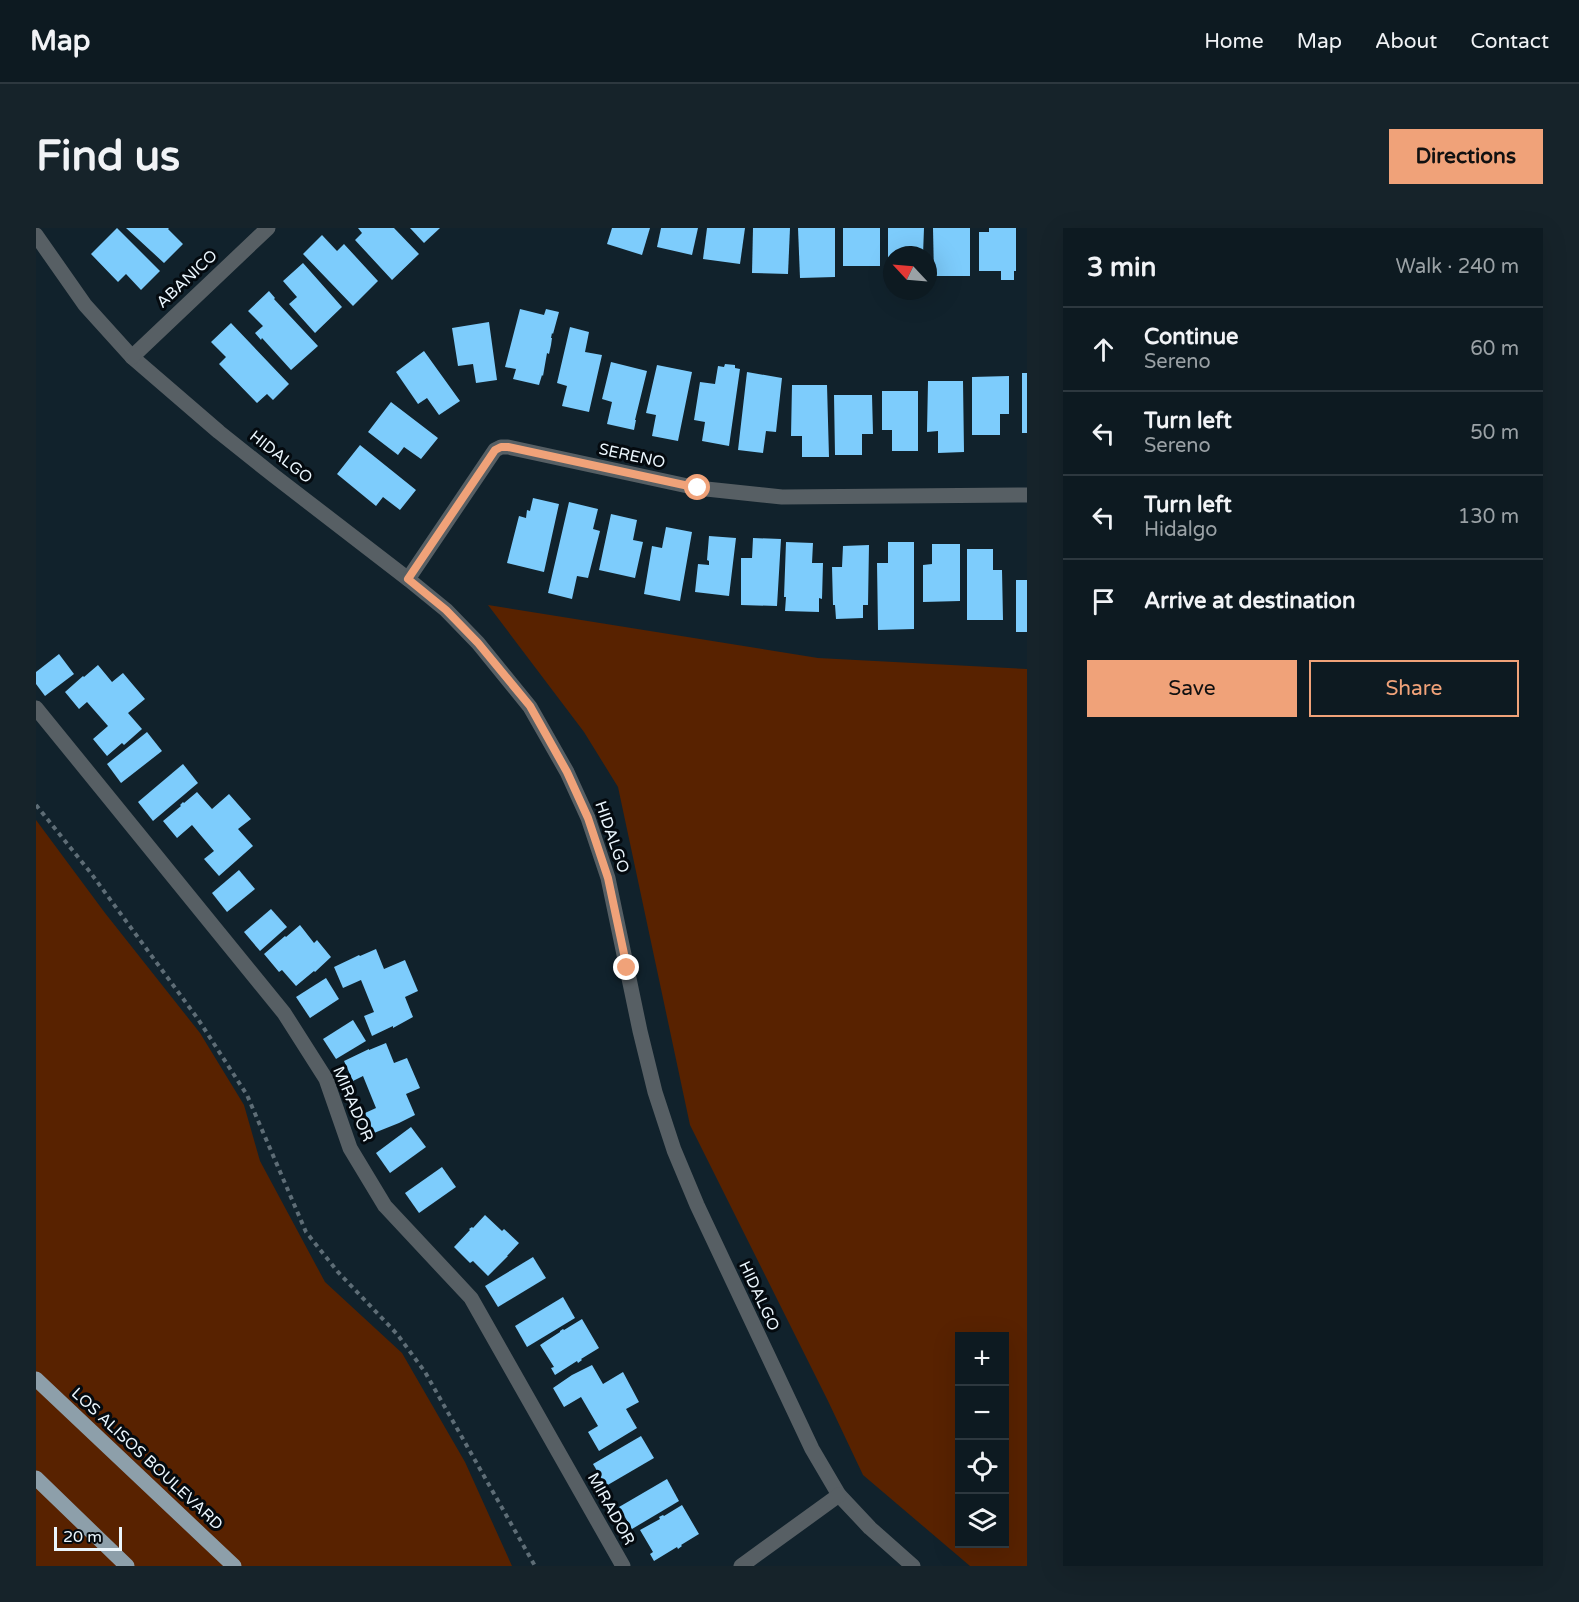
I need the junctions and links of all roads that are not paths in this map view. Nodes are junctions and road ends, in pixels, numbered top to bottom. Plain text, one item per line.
1 (268, 228) edge
2 (36, 235) edge
3 (132, 357) junction
4 (1027, 495) edge
5 (408, 579) junction
6 (36, 708) edge
7 (36, 1379) edge
8 (36, 1478) edge
9 (839, 1494) junction
10 (127, 1566) edge
11 (234, 1566) edge
12 (623, 1566) edge
13 (741, 1566) edge
14 (913, 1566) edge

1 - 3 street, ABANICO
2 - 3 street, HIDALGO
3 - 5 street, HIDALGO
4 - 5 street, SERENO
5 - 9 street, HIDALGO
6 - 12 street, MIRADOR
7 - 11 main road, LOS ALISOS BOULEVARD
8 - 10 main road
9 - 13 street
9 - 14 street, HIDALGO

